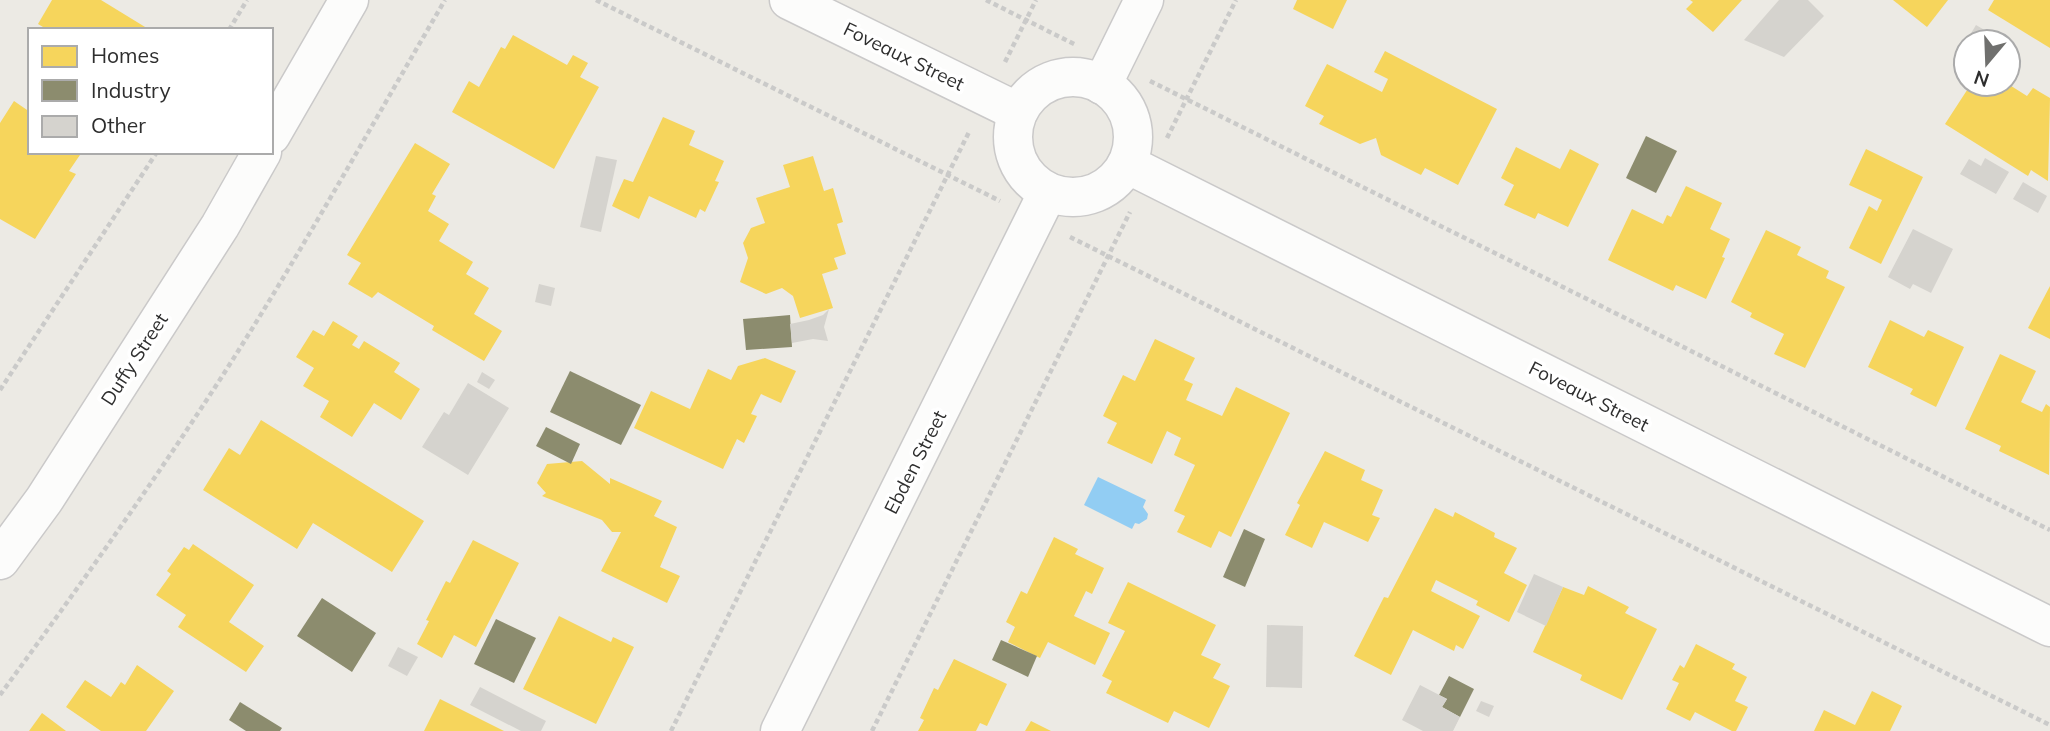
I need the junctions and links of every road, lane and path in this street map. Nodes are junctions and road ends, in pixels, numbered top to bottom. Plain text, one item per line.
1 (247, 0) edge
2 (349, 0) edge
3 (445, 0) edge
4 (596, 0) edge
5 (789, 0) edge
6 (986, 0) edge
7 (1035, 0) edge
8 (1144, 0) edge
9 (1236, 0) edge
10 (230, 28) edge
11 (1102, 85) junction
12 (1018, 112) junction
13 (273, 132) edge
14 (156, 154) edge
15 (260, 154) edge
16 (1127, 164) junction
17 (1048, 192) junction
18 (0, 390) edge
19 (2050, 530) edge
20 (0, 560) edge
21 (2050, 627) edge
22 (0, 695) edge
23 (2050, 725) edge
24 (671, 731) edge
25 (780, 731) edge
26 (872, 731) edge

1 - 10 path
2 - 13 street
3 - 22 path
4 - 24 path
5 - 12 street, Foveaux Street
6 - 7 path
8 - 11 street
9 - 19 path
11 - 12 street
11 - 16 street
12 - 17 street
14 - 18 path
15 - 20 street, Duffy Street
16 - 17 street
16 - 21 street, Foveaux Street
17 - 25 street, Ebden Street
23 - 26 path

